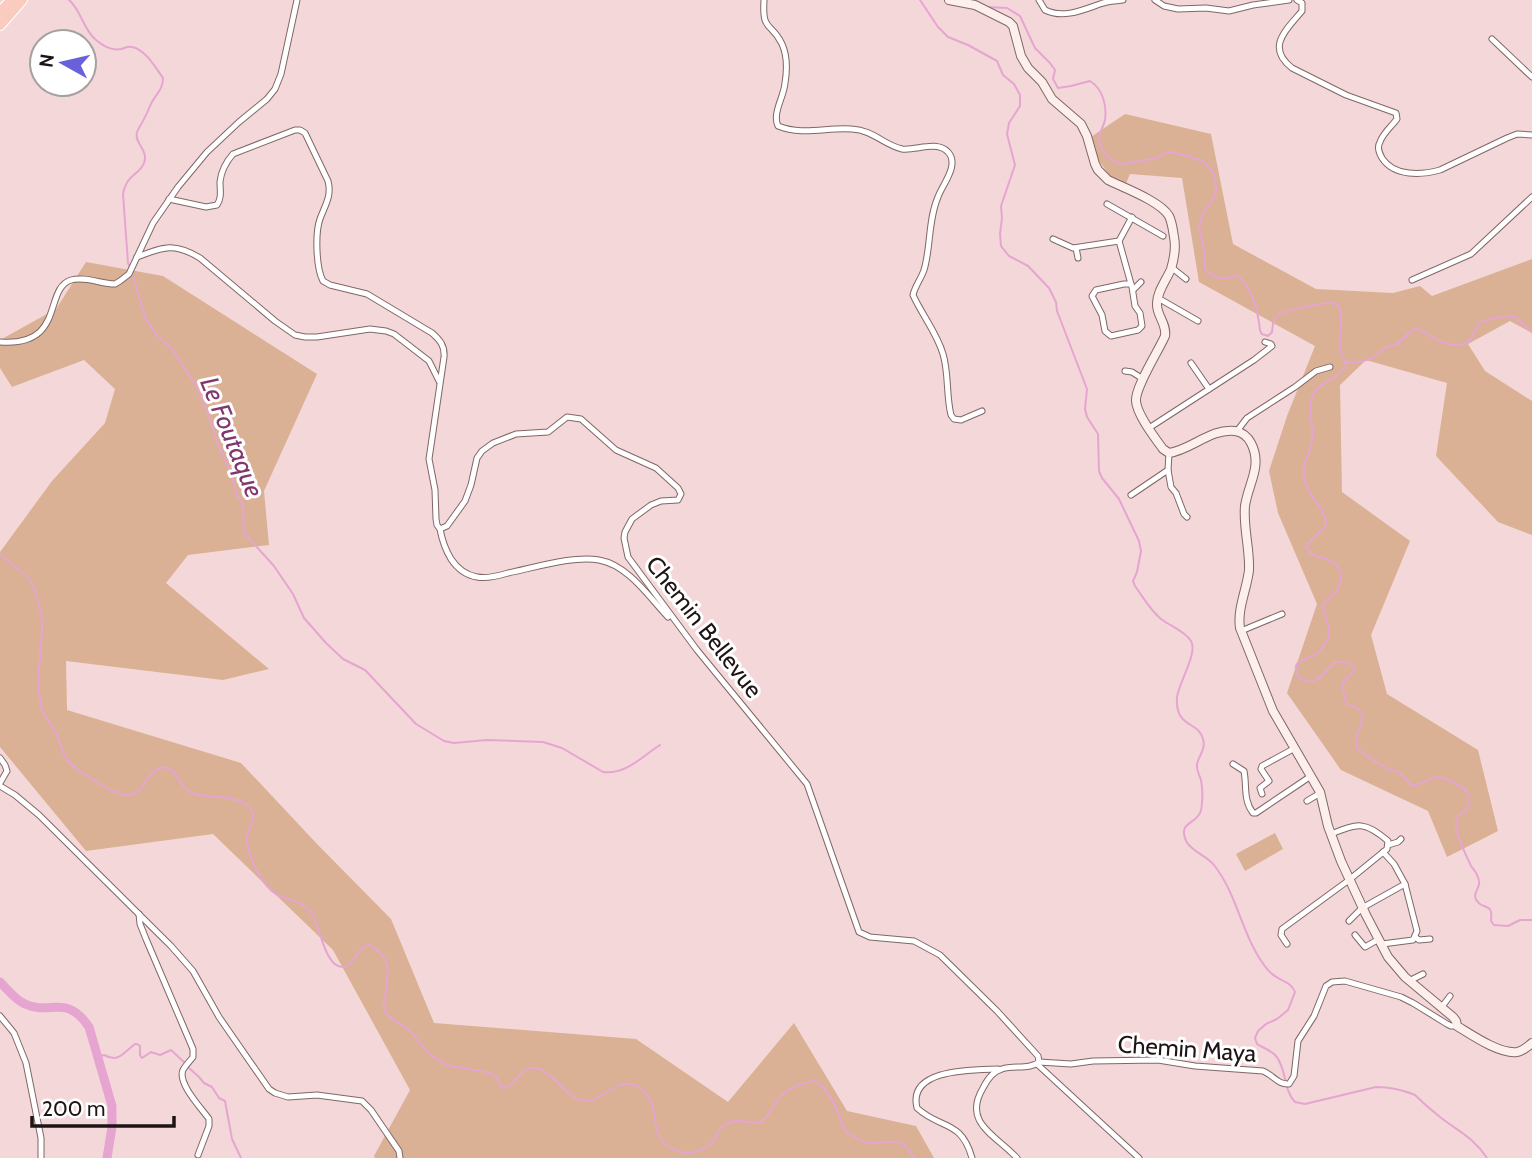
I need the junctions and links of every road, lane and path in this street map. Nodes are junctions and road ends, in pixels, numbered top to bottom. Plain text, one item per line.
1 (12, 0) edge
2 (22, 0) edge
3 (297, 0) edge
4 (764, 0) edge
5 (949, 0) edge
6 (1039, 0) edge
7 (1123, 0) edge
8 (1155, 0) edge
9 (1289, 0) edge
10 (1297, 0) edge
11 (0, 12) edge
12 (0, 25) edge
13 (1492, 39) dead end
14 (1532, 77) edge
15 (1532, 135) edge
16 (1532, 197) edge
17 (169, 199) junction
18 (1107, 204) dead end
19 (1132, 217) junction
20 (1163, 236) dead end
21 (1053, 239) dead end
22 (1119, 241) junction
23 (1076, 248) junction
24 (137, 257) junction
25 (1078, 258) dead end
26 (1171, 267) junction
27 (1186, 279) dead end
28 (1412, 280) dead end
29 (1141, 282) dead end
30 (1132, 287) junction
31 (1158, 298) junction
32 (1157, 307) junction
33 (1140, 313) junction
34 (1198, 321) dead end
35 (0, 342) edge
36 (1265, 342) dead end
37 (1191, 363) dead end
38 (1330, 367) dead end
39 (1125, 371) dead end
40 (1143, 379) junction
41 (440, 384) junction
42 (1209, 389) junction
43 (982, 411) dead end
44 (1149, 428) junction
45 (1237, 431) junction
46 (1169, 453) junction
47 (1168, 470) junction
48 (1131, 495) dead end
49 (1187, 517) dead end
50 (440, 529) junction
51 (1282, 614) dead end
52 (1241, 631) junction
53 (688, 638) junction
54 (1295, 748) junction
55 (0, 758) edge
56 (1233, 764) dead end
57 (1311, 776) junction
58 (0, 784) edge
59 (1320, 792) junction
60 (1262, 794) dead end
61 (1307, 801) dead end
62 (1331, 834) junction
63 (1401, 839) dead end
64 (1388, 845) junction
65 (1383, 852) junction
66 (1349, 880) junction
67 (1405, 884) junction
68 (1362, 908) junction
69 (138, 914) junction
70 (1349, 921) dead end
71 (1355, 935) dead end
72 (1415, 937) junction
73 (1430, 939) dead end
74 (1380, 942) junction
75 (1287, 944) dead end
76 (1423, 974) dead end
77 (1409, 981) junction
78 (1450, 996) dead end
79 (1441, 1008) junction
80 (0, 1016) edge
81 (1457, 1026) junction
82 (1532, 1043) edge
83 (1038, 1063) junction
84 (1001, 1069) junction
85 (198, 1155) dead end
86 (41, 1158) edge
87 (400, 1158) edge
88 (972, 1158) edge
89 (1017, 1158) edge
90 (1139, 1158) edge

1 - 11 highway
2 - 12 highway
3 - 17 street
4 - 43 street
5 - 26 street
6 - 7 street
8 - 9 street
10 - 15 street
13 - 14 street
16 - 28 street
17 - 24 street
17 - 41 street
18 - 19 street
19 - 20 street
19 - 22 street
21 - 23 street
22 - 23 street
22 - 30 street
23 - 25 street
24 - 35 street
24 - 41 street
26 - 27 street
26 - 31 street
29 - 30 street
30 - 33 street
30 - 33 street
31 - 32 street
31 - 34 street
32 - 33 street
32 - 40 street
36 - 42 street
37 - 42 street
38 - 45 street
39 - 40 street
40 - 44 street
41 - 50 street
42 - 44 street
44 - 46 street
45 - 46 street
45 - 52 street
46 - 47 street
47 - 48 street
47 - 49 street
50 - 53 street
50 - 53 street, Chemin Bellevue
51 - 52 street
52 - 54 street
53 - 83 street, Chemin Bellevue
54 - 57 street
54 - 60 street
55 - 58 street
56 - 57 street
57 - 59 street
58 - 69 street
59 - 61 street
59 - 62 street
62 - 64 street
62 - 66 street
63 - 64 street
64 - 65 street
65 - 66 street
65 - 67 street
66 - 68 street
66 - 75 street
67 - 68 street
67 - 72 street
68 - 70 street
68 - 74 street
69 - 85 street
69 - 87 street
71 - 74 street
72 - 73 street
72 - 74 street
74 - 77 street
76 - 77 street
77 - 79 street
78 - 79 street
79 - 81 street
80 - 86 street
81 - 82 street
81 - 83 street, Chemin Maya
83 - 84 street
83 - 90 street
84 - 88 street
84 - 89 street

